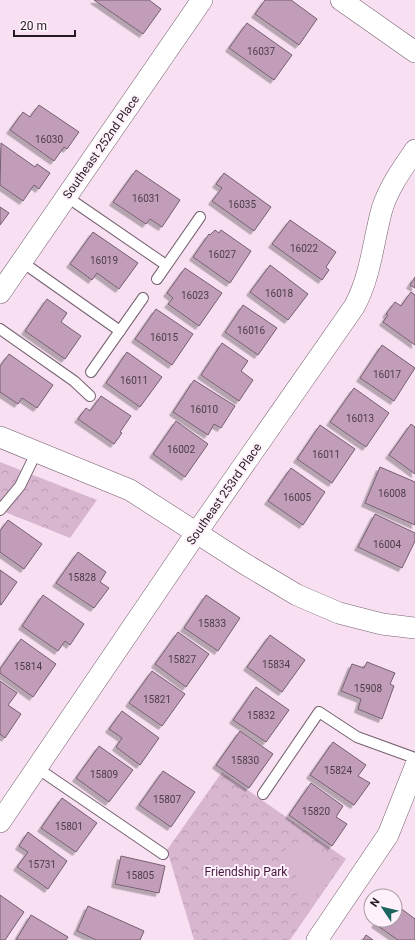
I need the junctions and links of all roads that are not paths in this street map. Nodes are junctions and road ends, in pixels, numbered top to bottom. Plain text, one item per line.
1 (202, 0) edge
2 (341, 0) edge
3 (415, 52) edge
4 (415, 150) edge
5 (67, 197) junction
6 (200, 217) dead end
7 (22, 262) junction
8 (166, 265) junction
9 (157, 279) dead end
10 (0, 294) edge
11 (143, 298) dead end
12 (0, 329) edge
13 (120, 331) junction
14 (91, 372) dead end
15 (90, 396) dead end
16 (0, 437) edge
17 (37, 451) junction
18 (0, 510) edge
19 (197, 532) junction
20 (415, 628) edge
21 (415, 758) edge
22 (415, 767) edge
23 (37, 768) junction
24 (263, 794) dead end
25 (0, 822) edge
26 (163, 854) dead end
27 (317, 940) edge

1 - 5 street, Southeast 252nd Place
2 - 3 street
4 - 19 street, Southeast 253rd Place
5 - 7 street, Southeast 252nd Place
5 - 8 lane
6 - 8 lane
7 - 10 street, Southeast 252nd Place
7 - 13 lane
8 - 9 lane
11 - 13 lane
12 - 15 lane
13 - 14 lane
16 - 17 street
17 - 18 lane
17 - 19 street
19 - 20 street
19 - 23 street, Southeast 253rd Place
21 - 24 lane
22 - 27 street
23 - 25 street, Southeast 253rd Place
23 - 26 lane

